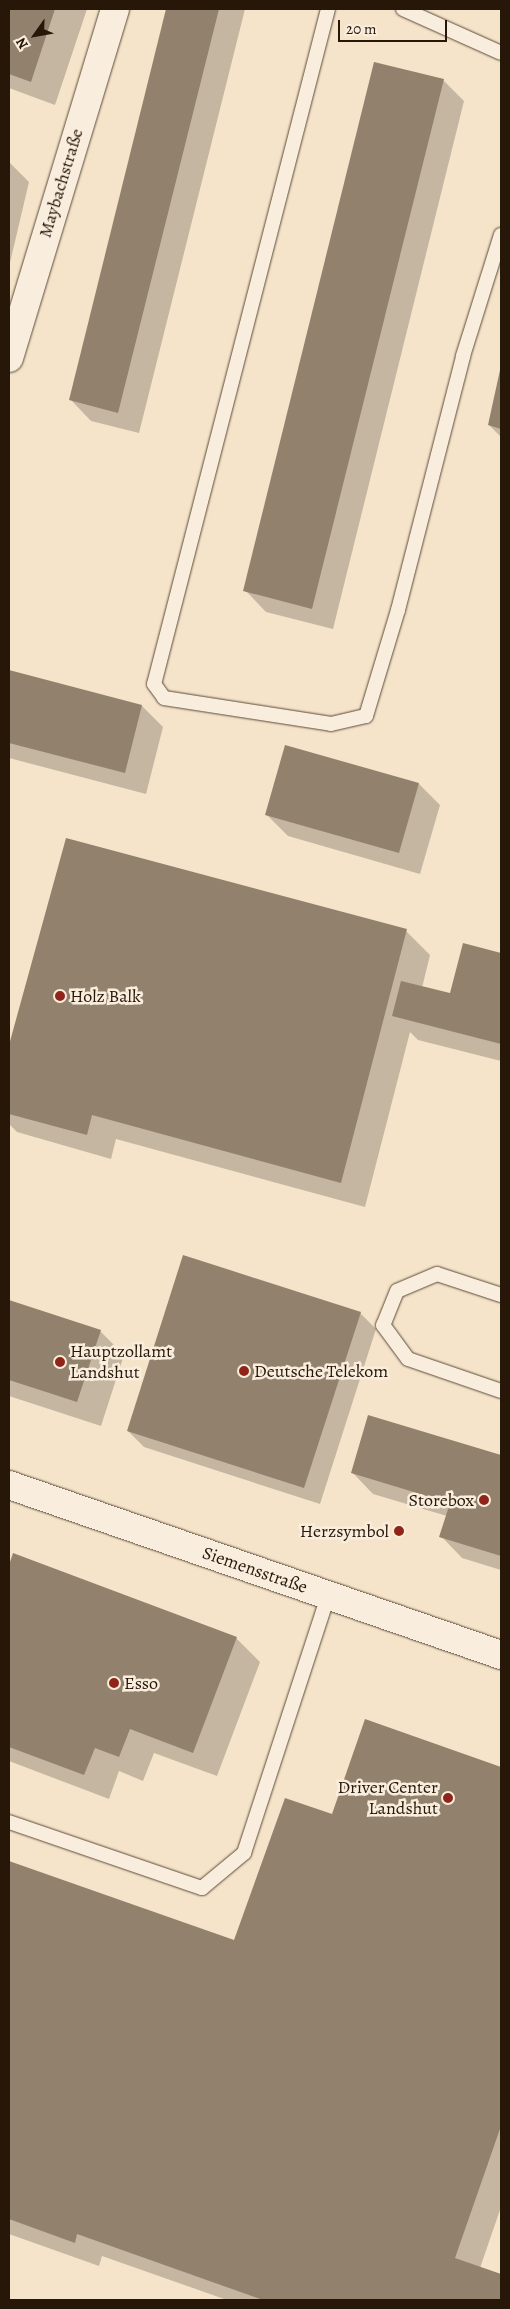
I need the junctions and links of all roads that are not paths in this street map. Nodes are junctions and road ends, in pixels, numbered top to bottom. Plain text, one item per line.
1 (115, 9) edge
2 (328, 9) edge
3 (403, 9) edge
4 (501, 54) edge
5 (501, 235) edge
6 (9, 358) edge
7 (501, 1295) edge
8 (501, 1391) edge
9 (9, 1485) edge
10 (328, 1596) junction
11 (501, 1655) edge
12 (9, 1822) edge

1 - 6 main road, Maybachstraße
2 - 5 lane
3 - 4 lane
7 - 8 lane
9 - 10 main road, Siemensstraße
10 - 11 main road, Siemensstraße
10 - 12 lane

